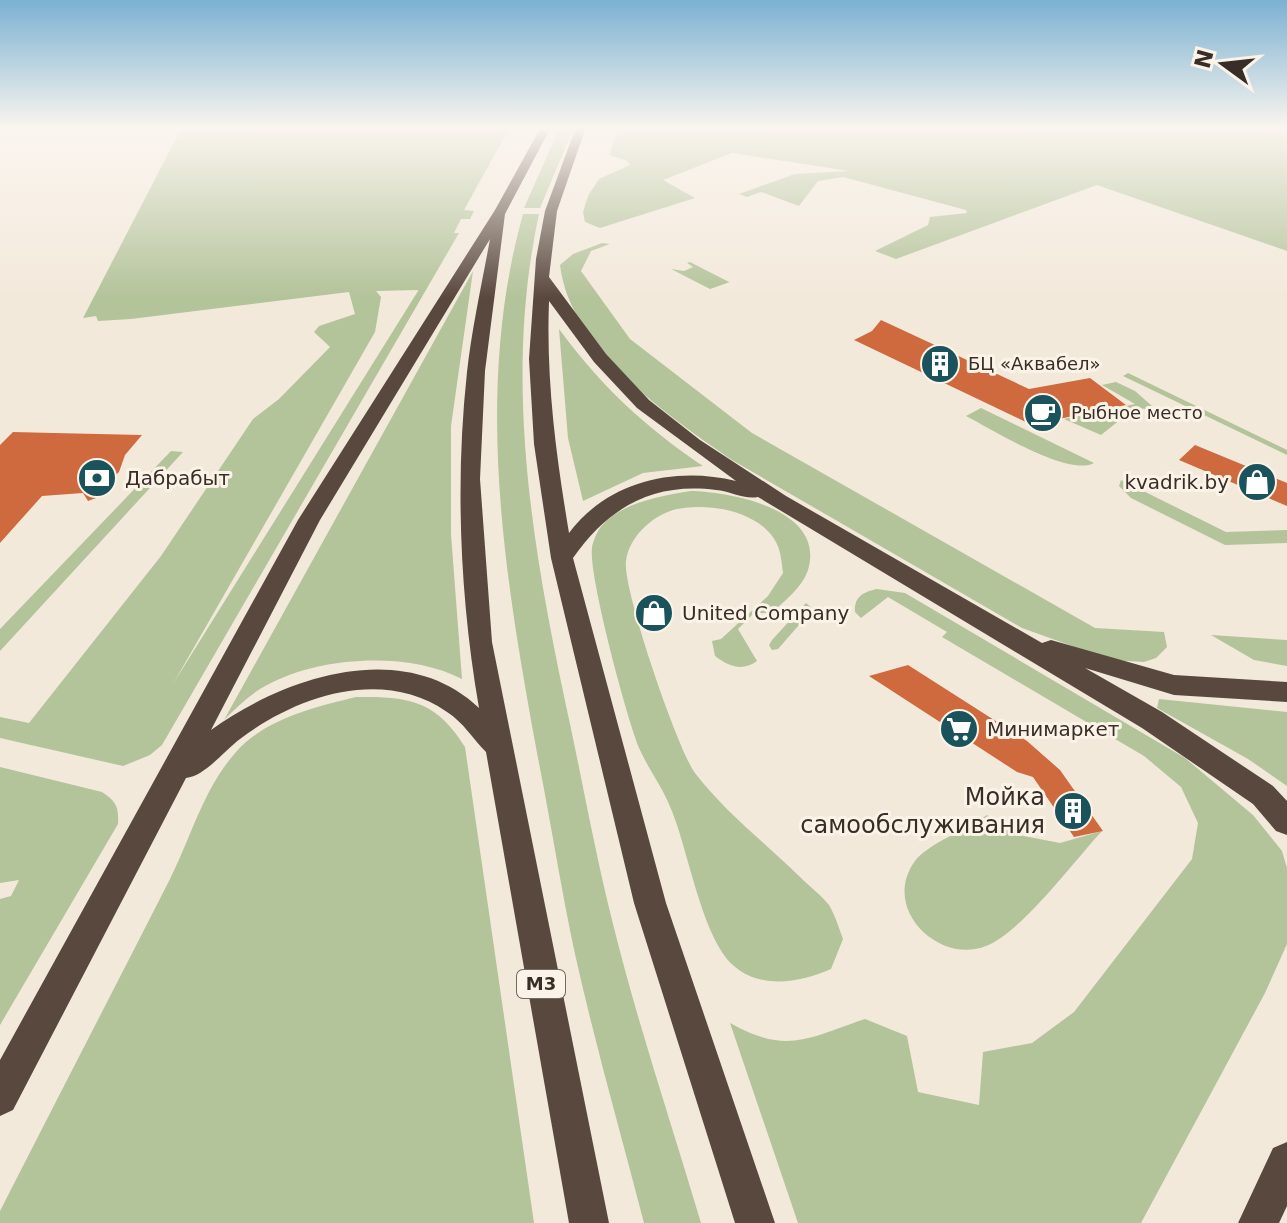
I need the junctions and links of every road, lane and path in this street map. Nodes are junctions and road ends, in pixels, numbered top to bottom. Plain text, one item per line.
1 (515, 184) edge
2 (561, 184) edge
3 (501, 210) junction
4 (542, 277) junction
5 (779, 501) junction
6 (562, 558) junction
7 (989, 626) junction
8 (1287, 692) edge
9 (497, 745) junction
10 (167, 789) junction
11 (1287, 822) edge
12 (0, 1097) edge
13 (1287, 1162) edge
14 (589, 1223) edge
15 (755, 1223) edge
16 (1258, 1223) edge

1 - 3 highway, М3
2 - 4 highway
3 - 9 highway, М3
3 - 10 highway
4 - 5 highway
4 - 6 highway
5 - 6 highway
5 - 7 highway
6 - 15 highway
7 - 8 highway
7 - 11 highway
9 - 10 highway
9 - 14 highway, М3
10 - 12 highway
13 - 16 highway

